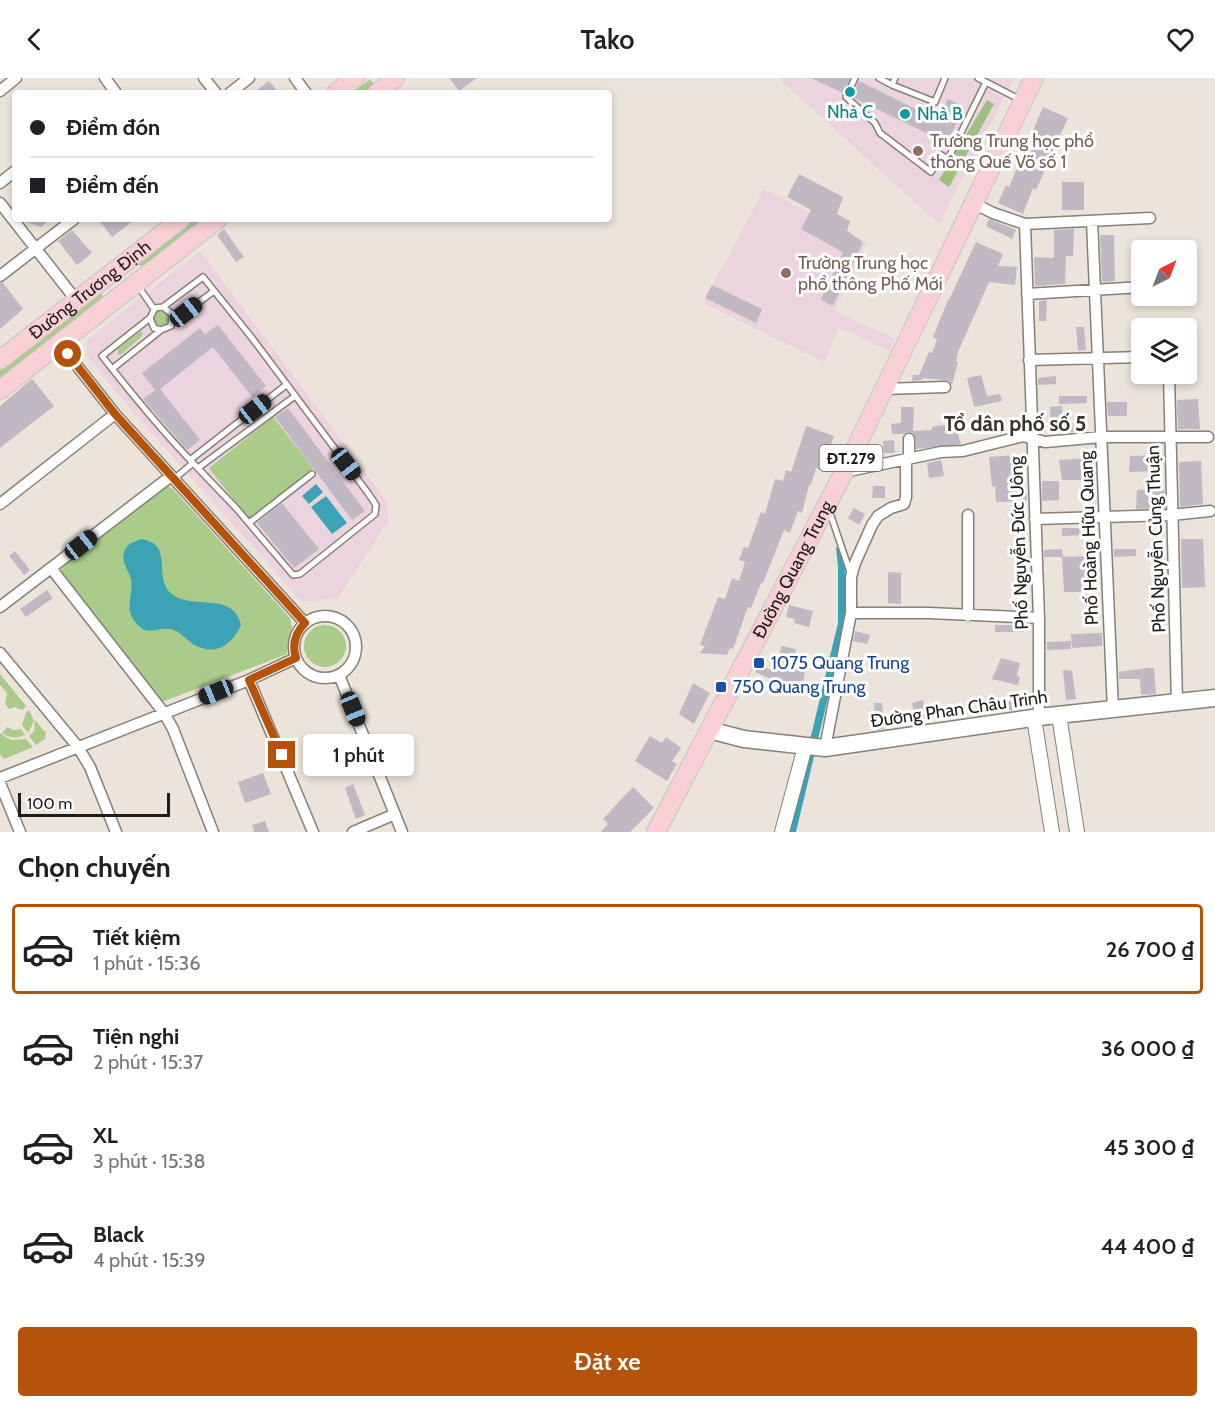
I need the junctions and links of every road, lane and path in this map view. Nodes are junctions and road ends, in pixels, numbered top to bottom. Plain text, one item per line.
1 (16, 78) edge
2 (204, 78) edge
3 (249, 78) edge
4 (355, 78) edge
5 (395, 78) edge
6 (855, 78) edge
7 (879, 78) edge
8 (895, 78) edge
9 (945, 78) edge
10 (978, 78) edge
11 (1034, 78) edge
12 (986, 82) junction
13 (892, 85) junction
14 (214, 90) edge
15 (234, 90) edge
16 (340, 90) edge
17 (380, 90) edge
18 (0, 91) edge
19 (1022, 101) junction
20 (12, 173) edge
21 (0, 183) edge
22 (0, 203) edge
23 (973, 203) junction
24 (12, 218) edge
25 (1150, 218) dead end
26 (1092, 221) junction
27 (15, 222) edge
28 (70, 222) edge
29 (177, 222) edge
30 (214, 222) edge
31 (1025, 224) junction
32 (36, 249) junction
33 (117, 267) junction
34 (0, 276) edge
35 (133, 284) junction
36 (1131, 287) edge
37 (1095, 289) junction
38 (214, 291) junction
39 (1027, 294) junction
40 (76, 300) junction
41 (163, 307) junction
42 (154, 309) junction
43 (150, 318) junction
44 (172, 322) junction
45 (161, 330) junction
46 (59, 343) junction
47 (1131, 357) edge
48 (1098, 358) junction
49 (0, 360) edge
50 (1029, 360) junction
51 (112, 369) junction
52 (1169, 384) edge
53 (286, 385) junction
54 (945, 387) dead end
55 (884, 389) junction
56 (0, 390) edge
57 (295, 396) junction
58 (266, 400) junction
59 (274, 411) junction
60 (115, 414) junction
61 (245, 417) junction
62 (235, 425) junction
63 (253, 428) junction
64 (243, 435) junction
65 (1101, 437) junction
66 (1208, 437) dead end
67 (1169, 438) junction
68 (909, 439) dead end
69 (1033, 439) junction
70 (215, 440) junction
71 (223, 450) junction
72 (908, 459) junction
73 (191, 461) junction
74 (198, 468) junction
75 (844, 472) junction
76 (312, 474) dead end
77 (172, 477) junction
78 (0, 504) edge
79 (827, 505) junction
80 (1210, 512) dead end
81 (968, 514) dead end
82 (1171, 515) junction
83 (1105, 517) junction
84 (1035, 519) junction
85 (249, 524) junction
86 (51, 568) junction
87 (851, 577) junction
88 (0, 607) edge
89 (851, 613) junction
90 (968, 616) junction
91 (1039, 618) junction
92 (305, 623) junction
93 (0, 653) edge
94 (296, 658) junction
95 (339, 675) junction
96 (249, 680) junction
97 (1215, 699) edge
98 (1177, 703) junction
99 (1113, 710) junction
100 (164, 713) junction
101 (1059, 715) junction
102 (1037, 718) junction
103 (709, 730) junction
104 (78, 747) junction
105 (805, 747) junction
106 (825, 748) junction
107 (0, 778) edge
108 (0, 783) edge
109 (395, 814) junction
110 (20, 832) edge
111 (116, 832) edge
112 (213, 832) edge
113 (314, 832) edge
114 (353, 832) edge
115 (402, 832) edge
116 (656, 832) edge
117 (782, 832) edge
118 (1052, 832) edge
119 (1077, 832) edge

1 - 18 street
2 - 14 street
3 - 15 street
4 - 16 main road
5 - 17 main road
6 - 12 lane
7 - 13 lane
8 - 13 lane
9 - 13 lane
10 - 12 lane
11 - 19 main road, Đường Quang Trung / ĐT.279
12 - 19 lane
19 - 23 main road, Đường Quang Trung / ĐT.279
20 - 21 street
22 - 24 street
23 - 31 street
23 - 55 main road, Đường Quang Trung / ĐT.279
25 - 26 street
26 - 31 street
26 - 37 street, Phố Hoàng Hữu Quang
27 - 32 street
28 - 32 street
29 - 33 main road, Đường Trương Định
30 - 35 main road, Đường Trương Định
31 - 39 street, Phố Nguyễn Đức Uông
32 - 34 street
32 - 40 street
33 - 35 main road
33 - 40 main road, Đường Trương Định
35 - 42 lane
35 - 46 main road, Đường Trương Định
36 - 37 street
37 - 39 street
37 - 48 street, Phố Hoàng Hữu Quang
38 - 41 lane
38 - 44 lane
38 - 53 lane
39 - 50 street, Phố Nguyễn Đức Uông
40 - 49 main road, Đường Trương Định
41 - 42 lane
41 - 44 lane
42 - 43 lane
43 - 45 lane
43 - 51 lane
44 - 45 lane
45 - 51 lane
46 - 56 main road, Đường Trương Định
46 - 60 street
47 - 48 street
48 - 50 street
48 - 65 street, Phố Hoàng Hữu Quang
50 - 69 street, Phố Nguyễn Đức Uông
51 - 73 lane
52 - 67 street, Phố Nguyễn Củng Thuận
53 - 57 lane
53 - 58 lane
54 - 55 street
55 - 75 main road, Đường Quang Trung / ĐT.279
57 - 59 lane
57 - 85 lane
58 - 59 lane
58 - 61 lane
59 - 63 lane
60 - 77 street
60 - 78 street
61 - 62 lane
61 - 63 lane
62 - 64 lane
62 - 70 lane
63 - 64 lane
64 - 71 lane
65 - 67 street
65 - 69 street
65 - 83 street, Phố Hoàng Hữu Quang
66 - 67 street
67 - 82 street, Phố Nguyễn Củng Thuận
68 - 72 street
69 - 72 street
69 - 84 street, Phố Nguyễn Đức Uông
70 - 71 lane
70 - 73 lane
71 - 74 lane
72 - 75 street
72 - 87 street
73 - 74 lane
73 - 77 lane
74 - 85 lane
75 - 79 main road, Đường Quang Trung / ĐT.279
76 - 85 lane
77 - 86 street
77 - 92 street
79 - 87 lane
79 - 103 main road, Đường Quang Trung / ĐT.279
80 - 82 street
81 - 90 street
82 - 83 street
82 - 98 street, Phố Nguyễn Củng Thuận
83 - 84 street
83 - 99 street, Phố Hoàng Hữu Quang
84 - 91 street, Phố Nguyễn Đức Uông
86 - 88 street
86 - 100 street
87 - 89 street
89 - 90 street
89 - 106 street
90 - 91 street
91 - 102 street, Phố Nguyễn Đức Uông
92 - 94 street
92 - 95 street
93 - 104 street
94 - 95 street
94 - 96 street
95 - 109 street
96 - 100 street
96 - 113 street
97 - 98 main road, Đường Phan Châu Trinh
98 - 99 main road, Đường Phan Châu Trinh
99 - 101 main road, Đường Phan Châu Trinh
100 - 104 street
100 - 112 street
101 - 102 main road, Đường Phan Châu Trinh
101 - 119 street
102 - 106 main road, Đường Phan Châu Trinh
102 - 118 street
103 - 105 main road, Đường Phan Châu Trinh
103 - 116 main road, Đường Quang Trung / ĐT.279
104 - 107 street
104 - 111 street
105 - 106 main road, Đường Phan Châu Trinh
105 - 117 street
108 - 110 street
109 - 114 street
109 - 115 street

